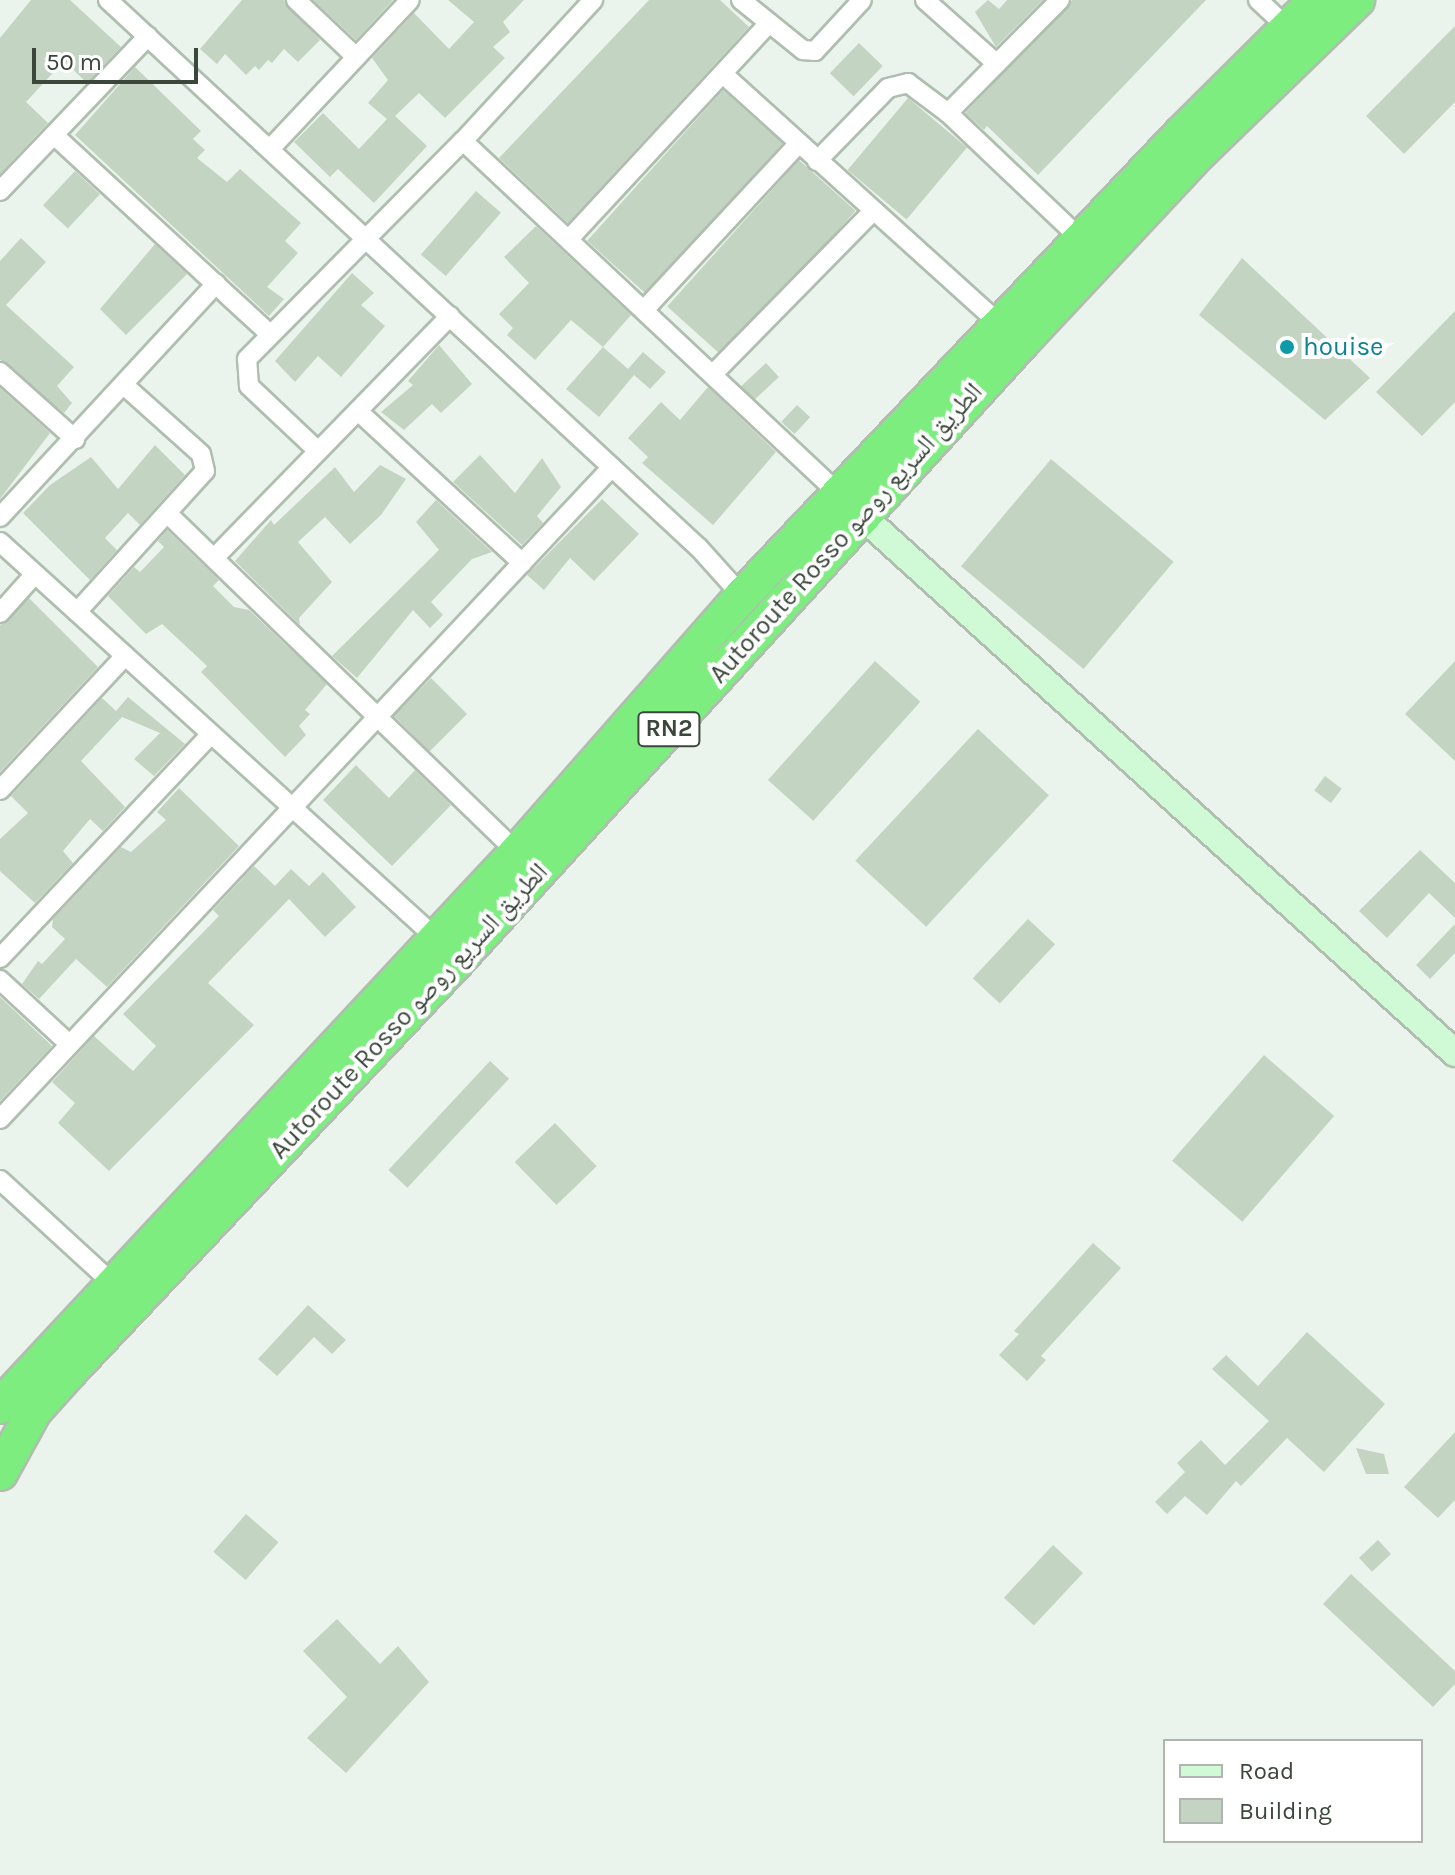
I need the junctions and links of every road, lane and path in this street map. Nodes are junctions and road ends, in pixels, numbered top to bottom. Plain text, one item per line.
1 (108, 0) edge
2 (296, 0) edge
3 (410, 0) edge
4 (593, 0) edge
5 (741, 0) edge
6 (862, 0) edge
7 (925, 0) edge
8 (1060, 0) edge
9 (1258, 0) edge
10 (1316, 0) edge
11 (1357, 0) edge
12 (768, 24) junction
13 (1288, 28) junction
14 (148, 36) junction
15 (356, 57) junction
16 (997, 64) junction
17 (723, 74) junction
18 (948, 113) junction
19 (54, 135) junction
20 (463, 141) junction
21 (798, 144) junction
22 (270, 149) junction
23 (817, 161) junction
24 (0, 191) edge
25 (872, 212) junction
26 (364, 238) junction
27 (569, 239) junction
28 (1081, 239) junction
29 (216, 284) junction
30 (644, 310) junction
31 (450, 316) junction
32 (1001, 325) junction
33 (270, 334) junction
34 (0, 372) edge
35 (714, 373) junction
36 (125, 386) junction
37 (358, 411) junction
38 (75, 439) junction
39 (318, 451) junction
40 (612, 467) junction
41 (850, 505) junction
42 (169, 515) junction
43 (0, 517) edge
44 (0, 542) edge
45 (214, 558) junction
46 (522, 563) junction
47 (35, 574) junction
48 (742, 596) junction
49 (77, 612) junction
50 (0, 613) edge
51 (125, 656) junction
52 (380, 716) junction
53 (210, 735) junction
54 (0, 790) edge
55 (291, 809) junction
56 (517, 852) junction
57 (437, 939) junction
58 (0, 958) edge
59 (0, 980) edge
60 (69, 1044) junction
61 (1455, 1053) edge
62 (0, 1119) edge
63 (0, 1180) edge
64 (124, 1294) junction
65 (1, 1403) edge
66 (0, 1473) edge

1 - 14 street
2 - 15 street
3 - 15 street
4 - 20 street
5 - 12 street
6 - 12 street
7 - 16 street
8 - 16 street
9 - 13 street
10 - 13 highway, Autoroute Rosso الطريق السريع روصو / RN2
11 - 41 highway, Autoroute Rosso الطريق السريع روصو / RN2
12 - 17 street
13 - 28 highway, Autoroute Rosso الطريق السريع روصو / RN2
14 - 19 street
14 - 22 street
15 - 22 street
16 - 18 street
17 - 21 street
17 - 27 street
18 - 23 street
18 - 28 street
19 - 24 street
19 - 29 street
20 - 26 street
20 - 27 street
21 - 23 street
21 - 30 street
22 - 26 street
23 - 25 street
25 - 32 street
25 - 35 street
26 - 31 street
26 - 33 street
27 - 30 street
28 - 32 highway, Autoroute Rosso الطريق السريع روصو / RN2
29 - 33 street
29 - 36 street
30 - 35 street
31 - 37 street
31 - 40 street
32 - 41 highway, Autoroute Rosso الطريق السريع روصو / RN2
33 - 39 street
34 - 38 street
35 - 41 street
36 - 38 street
36 - 42 street
37 - 39 street
37 - 46 street
38 - 43 street
39 - 45 street
40 - 46 street
40 - 48 street
41 - 48 highway, Autoroute Rosso الطريق السريع روصو / RN2
41 - 61 street
41 - 64 highway, Autoroute Rosso الطريق السريع روصو / RN2
42 - 45 street
42 - 49 street
44 - 47 street
45 - 52 street
46 - 52 street
47 - 49 street
47 - 50 street
48 - 56 highway, Autoroute Rosso الطريق السريع روصو / RN2
49 - 51 street
51 - 53 street
51 - 54 street
52 - 55 street
52 - 56 street
53 - 55 street
53 - 58 street
55 - 57 street
55 - 60 street
56 - 57 highway, Autoroute Rosso الطريق السريع روصو / RN2
57 - 64 highway, Autoroute Rosso الطريق السريع روصو / RN2
59 - 60 street
60 - 62 street
63 - 64 street
64 - 65 highway, Autoroute Rosso الطريق السريع روصو / RN2
64 - 66 highway, Autoroute Rosso الطريق السريع روصو / RN2

